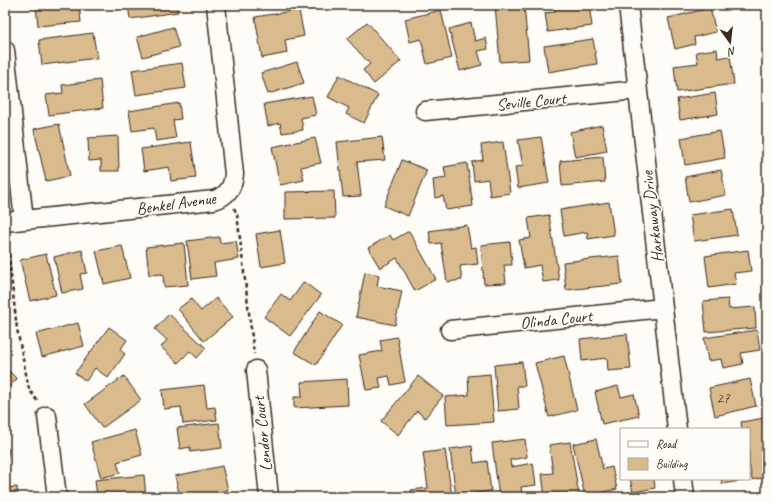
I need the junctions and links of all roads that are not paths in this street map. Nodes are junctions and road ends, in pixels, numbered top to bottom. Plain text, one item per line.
1 (216, 5) edge
2 (628, 5) edge
3 (5, 50) edge
4 (637, 90) junction
5 (425, 112) dead end
6 (24, 220) junction
7 (5, 227) edge
8 (663, 308) junction
9 (450, 330) dead end
10 (256, 370) road end
11 (48, 416) road end
12 (677, 428) edge
13 (683, 480) edge
14 (57, 497) edge
15 (268, 497) edge
16 (685, 497) edge

1 - 6 street, Benkel Avenue
2 - 4 street, Harkaway Drive
3 - 6 street
4 - 5 street, Seville Court
4 - 8 street, Harkaway Drive
6 - 7 street, Benkel Avenue
8 - 9 street, Olinda Court
8 - 12 street, Harkaway Drive
10 - 15 street, Lendor Court
11 - 14 street
13 - 16 street

